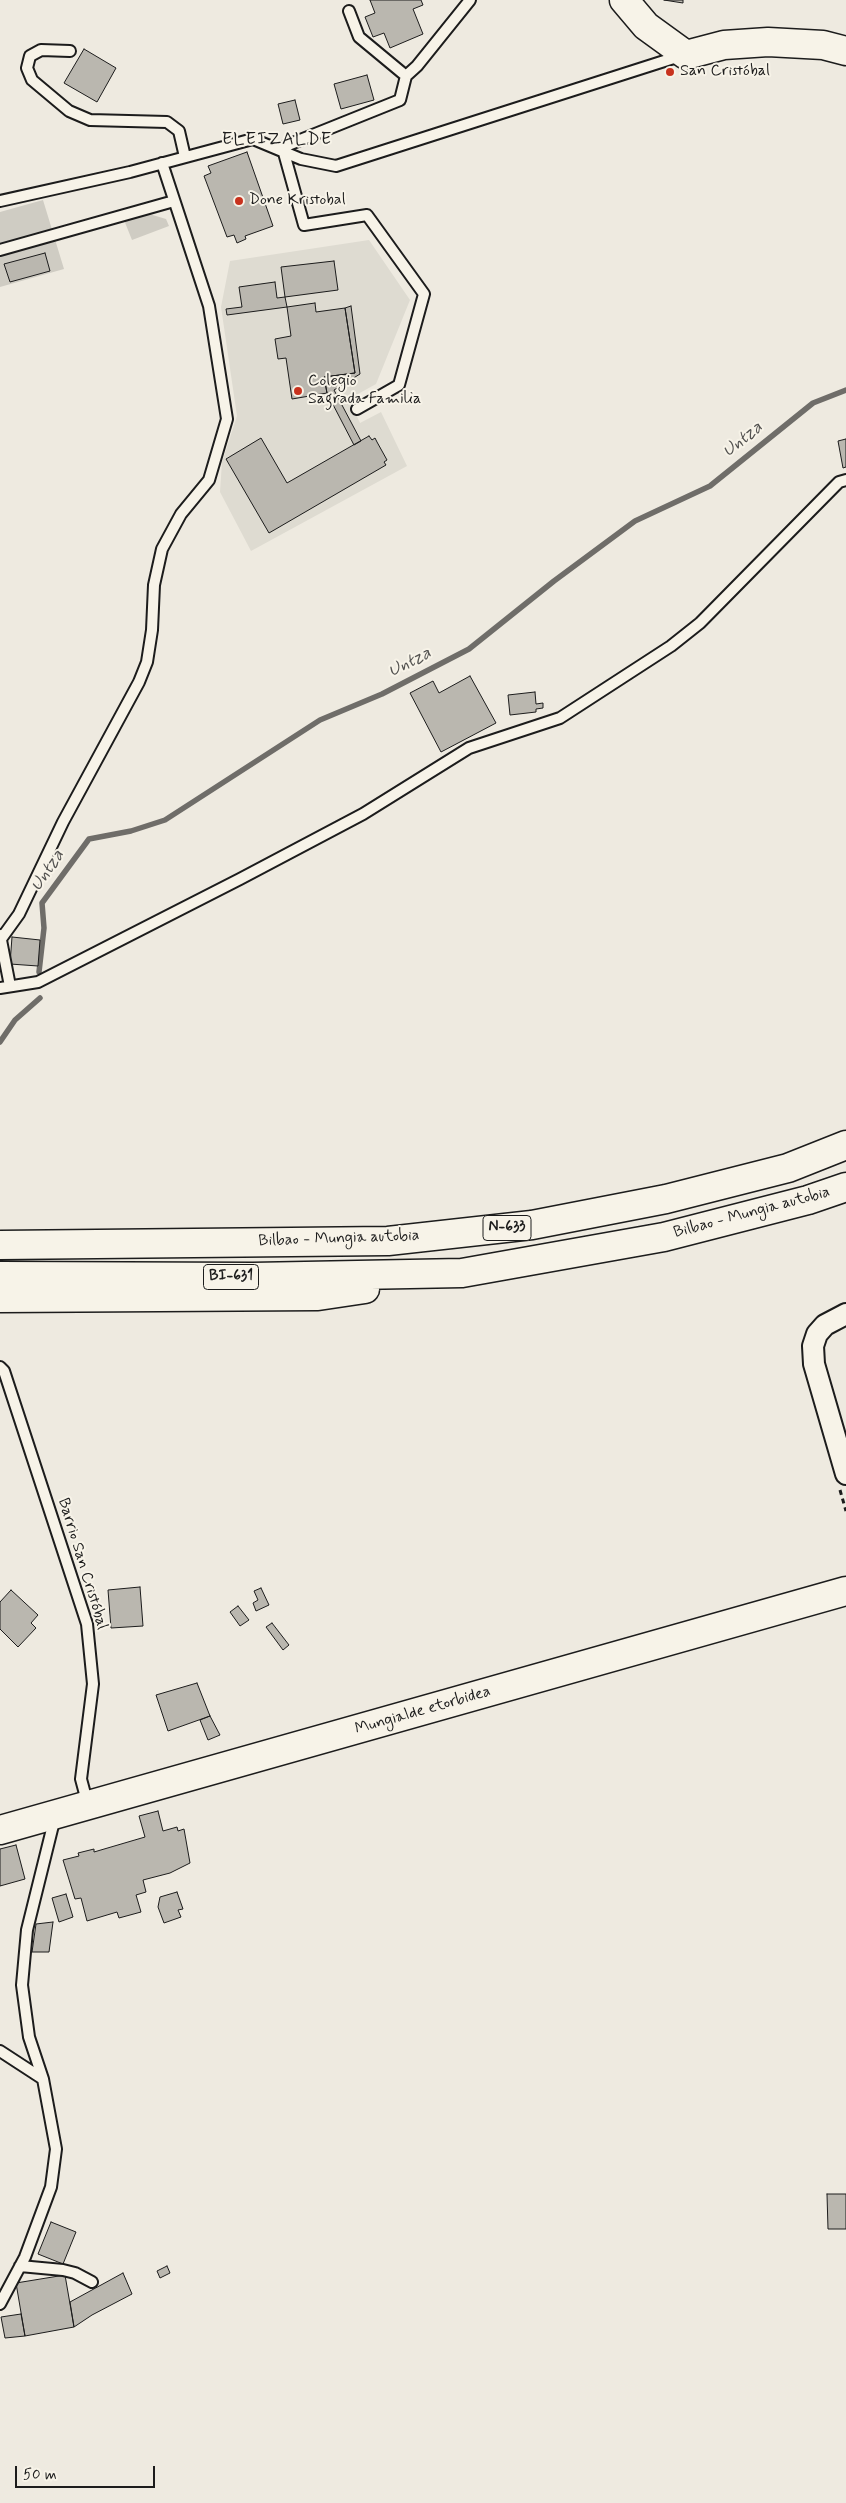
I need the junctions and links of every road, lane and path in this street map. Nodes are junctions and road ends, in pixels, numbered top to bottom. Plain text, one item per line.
1 (470, 0) edge
2 (624, 0) edge
3 (349, 11) dead end
4 (70, 51) dead end
5 (846, 51) edge
6 (686, 55) junction
7 (406, 76) junction
8 (281, 151) junction
9 (185, 157) junction
10 (162, 163) junction
11 (174, 201) junction
12 (0, 202) edge
13 (0, 250) edge
14 (357, 408) dead end
15 (846, 480) edge
16 (1, 937) edge
17 (5, 987) edge
18 (846, 1145) edge
19 (846, 1187) edge
20 (0, 1228) edge
21 (158, 1242) junction
22 (0, 1245) edge
23 (462, 1273) junction
24 (0, 1276) edge
25 (0, 1298) edge
26 (846, 1314) edge
27 (0, 1367) edge
28 (846, 1474) edge
29 (846, 1591) edge
30 (89, 1806) junction
31 (56, 1816) junction
32 (0, 1830) edge
33 (0, 2051) edge
34 (43, 2080) junction
35 (20, 2266) junction
36 (92, 2282) dead end
37 (0, 2304) edge

1 - 7 lane
2 - 6 main road
3 - 7 lane
4 - 9 lane
5 - 6 main road
6 - 8 lane
7 - 8 lane
8 - 9 lane
8 - 14 lane
9 - 10 lane
10 - 11 lane
10 - 12 lane
11 - 13 lane
11 - 16 lane
15 - 17 lane
16 - 17 lane
18 - 21 main road, Bilbao - Mungia autobia / N-633
19 - 23 main road, Bilbao - Mungia autobia / N-633
20 - 21 main road
21 - 22 main road, Bilbao - Mungia autobia
23 - 24 main road, Bilbao - Mungia autobia / BI-631
23 - 25 main road, N-633
26 - 28 street
27 - 30 lane, Barrio San Cristóbal
29 - 30 main road, Mungialde etorbidea
30 - 31 main road, Mungialde etorbidea
31 - 32 main road, Mungialde etorbidea
31 - 34 lane
33 - 34 lane
34 - 35 lane
35 - 36 lane
35 - 37 lane

